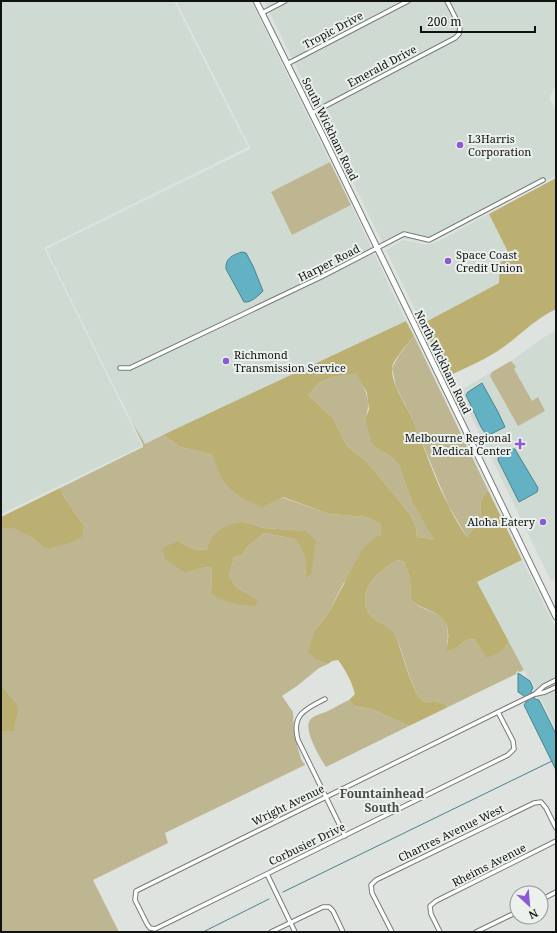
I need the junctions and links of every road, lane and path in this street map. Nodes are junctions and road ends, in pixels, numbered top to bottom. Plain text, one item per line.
1 (256, 1) edge
2 (285, 1) edge
3 (408, 1) edge
4 (447, 1) edge
5 (262, 13) junction
6 (287, 64) junction
7 (312, 113) junction
8 (543, 180) dead end
9 (377, 248) junction
10 (386, 267) joint
11 (120, 368) dead end
12 (556, 617) edge
13 (556, 680) edge
14 (556, 687) edge
15 (535, 694) junction
16 (324, 699) dead end
17 (498, 712) junction
18 (326, 797) junction
19 (556, 828) edge
20 (345, 836) junction
21 (556, 841) edge
22 (267, 874) junction
23 (509, 916) edge
24 (290, 922) junction
25 (155, 929) joint
26 (271, 932) edge
27 (295, 932) edge
28 (343, 932) edge
29 (392, 932) edge
30 (440, 932) edge
31 (476, 932) edge

1 - 5 main road, South Wickham Road
2 - 5 street
3 - 6 street, Tropic Drive
4 - 7 street, Emerald Drive
5 - 6 main road, South Wickham Road
6 - 7 main road, South Wickham Road
7 - 9 main road, South Wickham Road
8 - 9 street, Harper Road
9 - 10 main road, South Wickham Road
9 - 11 street, Harper Road
10 - 12 main road, North Wickham Road
13 - 15 street, Wright Avenue
14 - 15 street, Wright Avenue
15 - 17 street, Wright Avenue
16 - 18 street
17 - 18 street, Wright Avenue
17 - 20 street, Corbusier Drive
18 - 20 street
18 - 25 street, Wright Avenue
19 - 29 street, Chartres Avenue West
20 - 22 street, Corbusier Drive
21 - 30 street, Rheims Avenue
22 - 24 street
22 - 25 street, Corbusier Drive
23 - 31 street
24 - 26 street
24 - 27 street
24 - 28 street

